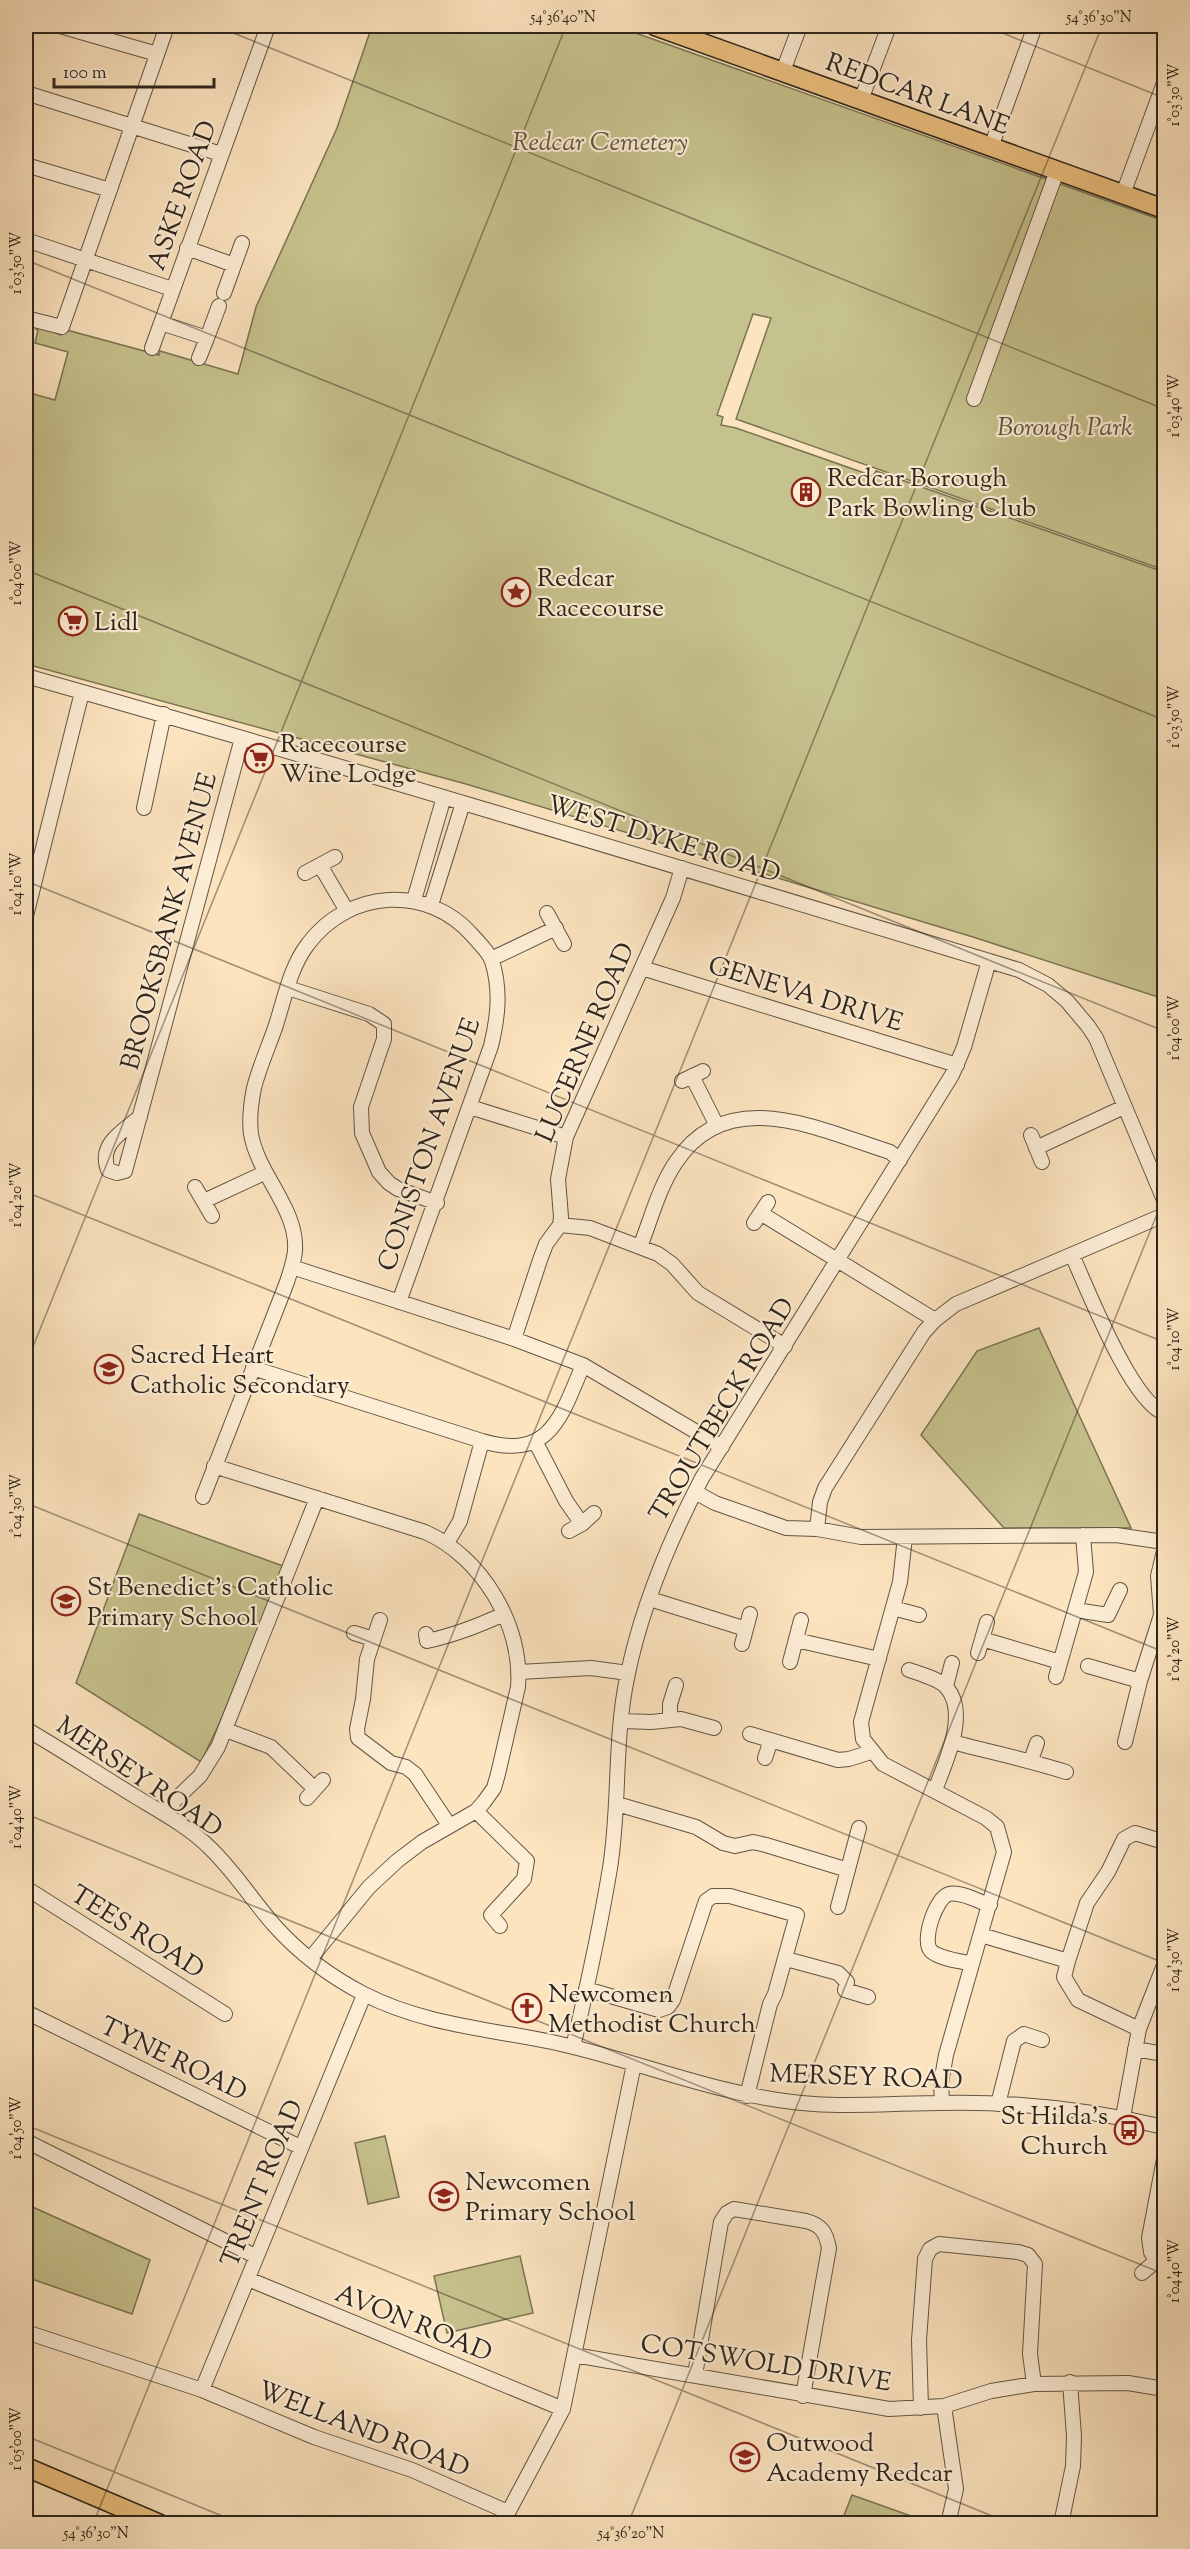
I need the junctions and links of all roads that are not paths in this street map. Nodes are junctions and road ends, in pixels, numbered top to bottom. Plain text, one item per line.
1 (60, 26) edge
2 (167, 26) edge
3 (268, 26) edge
4 (655, 26) edge
5 (800, 26) edge
6 (889, 26) edge
7 (1035, 26) edge
8 (680, 30) edge
9 (157, 54) junction
10 (783, 71) junction
11 (1164, 82) edge
12 (26, 93) edge
13 (861, 100) junction
14 (132, 127) junction
15 (991, 147) junction
16 (221, 154) junction
17 (26, 165) edge
18 (1057, 171) junction
19 (110, 190) junction
20 (1123, 194) junction
21 (1164, 209) edge
22 (26, 240) edge
23 (242, 243) dead end
24 (187, 248) junction
25 (86, 260) junction
26 (234, 265) junction
27 (172, 289) junction
28 (26, 318) edge
29 (161, 323) junction
30 (207, 338) junction
31 (152, 348) dead end
32 (199, 358) dead end
33 (974, 399) dead end
34 (26, 676) edge
35 (82, 692) junction
36 (164, 714) junction
37 (243, 738) junction
38 (444, 797) junction
39 (463, 803) junction
40 (144, 808) dead end
41 (335, 857) dead end
42 (320, 865) junction
43 (682, 868) junction
44 (305, 873) dead end
45 (414, 900) junction
46 (431, 905) junction
47 (347, 911) junction
48 (547, 913) dead end
49 (26, 916) edge
50 (556, 928) junction
51 (564, 944) dead end
52 (491, 959) junction
53 (989, 961) junction
54 (642, 968) junction
55 (288, 988) junction
56 (957, 1065) junction
57 (692, 1076) dead end
58 (470, 1107) junction
59 (1124, 1107) junction
60 (140, 1117) dead end
61 (717, 1126) junction
62 (566, 1137) junction
63 (900, 1160) junction
64 (1042, 1162) dead end
65 (264, 1173) junction
66 (195, 1187) dead end
67 (1164, 1200) edge
68 (204, 1202) junction
69 (436, 1203) junction
70 (761, 1213) dead end
71 (1164, 1215) edge
72 (212, 1216) dead end
73 (560, 1225) junction
74 (640, 1247) junction
75 (1072, 1255) junction
76 (838, 1260) junction
77 (292, 1267) junction
78 (399, 1302) junction
79 (934, 1320) junction
80 (514, 1339) junction
81 (786, 1346) junction
82 (583, 1365) junction
83 (253, 1368) junction
84 (1164, 1413) edge
85 (482, 1441) junction
86 (536, 1441) junction
87 (722, 1447) junction
88 (214, 1466) junction
89 (695, 1492) junction
90 (203, 1497) dead end
91 (317, 1498) junction
92 (594, 1513) dead end
93 (582, 1524) junction
94 (817, 1529) junction
95 (569, 1531) dead end
96 (1083, 1535) junction
97 (905, 1537) junction
98 (1164, 1542) edge
99 (447, 1543) junction
100 (1164, 1551) edge
101 (1120, 1590) dead end
102 (650, 1599) junction
103 (893, 1608) junction
104 (1076, 1610) junction
105 (504, 1614) junction
106 (750, 1614) dead end
107 (920, 1615) dead end
108 (380, 1620) dead end
109 (801, 1620) dead end
110 (987, 1622) dead end
111 (746, 1629) junction
112 (354, 1633) dead end
113 (426, 1634) dead end
114 (373, 1640) junction
115 (796, 1640) junction
116 (742, 1644) dead end
117 (879, 1659) junction
118 (790, 1662) dead end
119 (1059, 1662) junction
120 (952, 1663) dead end
121 (1088, 1666) dead end
122 (909, 1670) dead end
123 (519, 1672) junction
124 (628, 1673) junction
125 (1056, 1677) dead end
126 (1140, 1681) junction
127 (676, 1685) dead end
128 (946, 1686) junction
129 (670, 1719) junction
130 (622, 1721) junction
131 (714, 1728) dead end
132 (26, 1729) edge
133 (225, 1730) junction
134 (750, 1734) dead end
135 (771, 1740) junction
136 (952, 1742) junction
137 (1125, 1742) dead end
138 (1037, 1743) dead end
139 (871, 1752) junction
140 (765, 1758) dead end
141 (1031, 1761) junction
142 (1066, 1772) dead end
143 (315, 1789) dead end
144 (935, 1790) junction
145 (617, 1804) junction
146 (476, 1811) junction
147 (166, 1815) junction
148 (449, 1826) junction
149 (859, 1828) dead end
150 (1164, 1842) edge
151 (848, 1870) junction
152 (26, 1888) edge
153 (990, 1905) junction
154 (838, 1907) dead end
155 (500, 1926) dead end
156 (981, 1935) junction
157 (310, 1959) junction
158 (786, 1959) junction
159 (1068, 1961) junction
160 (972, 1964) junction
161 (1164, 1965) edge
162 (586, 1989) junction
163 (364, 1995) junction
164 (868, 1997) dead end
165 (26, 2012) edge
166 (225, 2014) dead end
167 (1139, 2029) junction
168 (1042, 2040) dead end
169 (573, 2047) junction
170 (1135, 2049) junction
171 (1164, 2054) edge
172 (634, 2064) junction
173 (747, 2096) junction
174 (942, 2102) junction
175 (998, 2104) junction
176 (1123, 2117) junction
177 (1164, 2127) edge
178 (26, 2141) edge
179 (300, 2147) junction
180 (1164, 2159) edge
181 (255, 2256) junction
182 (1160, 2264) edge
183 (1142, 2273) dead end
184 (248, 2279) junction
185 (26, 2332) edge
186 (574, 2355) junction
187 (695, 2375) junction
188 (1070, 2382) junction
189 (1034, 2384) junction
190 (202, 2390) junction
191 (1164, 2390) edge
192 (803, 2396) junction
193 (944, 2406) junction
194 (921, 2408) junction
195 (563, 2409) junction
196 (26, 2467) edge
197 (505, 2517) edge
198 (156, 2523) edge
199 (948, 2523) edge
200 (1061, 2523) edge

1 - 9 street
2 - 9 street
3 - 16 street, ASKE ROAD
4 - 8 main road, REDCAR LANE
5 - 10 street
6 - 13 street
7 - 15 street
8 - 10 main road, REDCAR LANE
9 - 14 street
10 - 13 main road, REDCAR LANE
11 - 20 street
12 - 14 street
13 - 15 main road, REDCAR LANE
14 - 16 street
14 - 19 street
15 - 18 main road, REDCAR LANE
16 - 24 street, ASKE ROAD
17 - 19 street
18 - 20 main road, REDCAR LANE
18 - 33 street
19 - 25 street
20 - 21 main road, REDCAR LANE
22 - 25 street
23 - 26 street
24 - 26 street
24 - 27 street, ASKE ROAD
25 - 27 street
25 - 28 street
26 - 30 street
27 - 29 street, ASKE ROAD
29 - 30 street
29 - 31 street, ASKE ROAD
30 - 32 street
34 - 35 street, WEST DYKE ROAD
35 - 36 street, WEST DYKE ROAD
35 - 49 street
36 - 37 street, WEST DYKE ROAD
36 - 40 street
37 - 38 street, WEST DYKE ROAD
37 - 60 street, BROOKSBANK AVENUE
38 - 39 street, WEST DYKE ROAD
38 - 45 street
39 - 43 street, WEST DYKE ROAD
39 - 46 street
41 - 42 street
42 - 44 street
42 - 47 street
43 - 53 street, WEST DYKE ROAD
43 - 54 street, LUCERNE ROAD
45 - 46 street, CONISTON AVENUE
45 - 47 street, CONISTON AVENUE
46 - 52 street, CONISTON AVENUE
47 - 55 street, CONISTON AVENUE
48 - 50 street
50 - 51 street
50 - 52 street
52 - 58 street, CONISTON AVENUE
53 - 56 street, TROUTBECK ROAD
53 - 59 street, WEST DYKE ROAD
54 - 56 street, GENEVA DRIVE
54 - 62 street, LUCERNE ROAD
55 - 65 street, CONISTON AVENUE
55 - 69 street
56 - 63 street, TROUTBECK ROAD
57 - 61 street
58 - 62 street
58 - 69 street, CONISTON AVENUE
59 - 64 street
59 - 67 street, WEST DYKE ROAD
61 - 63 street
61 - 74 street
62 - 73 street, LUCERNE ROAD
63 - 76 street, TROUTBECK ROAD
65 - 68 street
65 - 77 street, CONISTON AVENUE
66 - 68 street
68 - 72 street
69 - 78 street, CONISTON AVENUE
70 - 76 street
71 - 75 street
73 - 74 street
73 - 80 street
74 - 81 street
75 - 79 street
75 - 84 street
76 - 79 street
76 - 81 street, TROUTBECK ROAD
77 - 78 street
77 - 83 street, CONISTON AVENUE
78 - 80 street
79 - 94 street
80 - 82 street
81 - 87 street, TROUTBECK ROAD
82 - 86 street
82 - 87 street
83 - 85 street
83 - 88 street, CONISTON AVENUE
85 - 86 street
85 - 99 street
86 - 93 street
87 - 89 street, TROUTBECK ROAD
88 - 90 street, CONISTON AVENUE
88 - 91 street
89 - 94 street
89 - 102 street, TROUTBECK ROAD
91 - 99 street
91 - 133 street
92 - 93 street
93 - 95 street
94 - 97 street
96 - 97 street
96 - 98 street
96 - 104 street
97 - 103 street
99 - 105 street
100 - 126 street
101 - 104 street
102 - 111 street
102 - 124 street, TROUTBECK ROAD
103 - 107 street
103 - 117 street
104 - 119 street
105 - 113 street
105 - 123 street
106 - 111 street
108 - 114 street
109 - 115 street
110 - 119 street
111 - 116 street
112 - 114 street
114 - 148 street
115 - 117 street
115 - 118 street
117 - 139 street
119 - 125 street
120 - 128 street
121 - 126 street
122 - 128 street
123 - 124 street
123 - 146 street
124 - 130 street, TROUTBECK ROAD
126 - 137 street
127 - 129 street
128 - 136 street
129 - 130 street
129 - 131 street
130 - 145 street, TROUTBECK ROAD
132 - 147 street, MERSEY ROAD
133 - 143 street
133 - 147 street
134 - 135 street
135 - 139 street
135 - 140 street
136 - 141 street
136 - 144 street
138 - 141 street
139 - 144 street
141 - 142 street
144 - 153 street
145 - 151 street
145 - 162 street, TROUTBECK ROAD
146 - 148 street
146 - 155 street
147 - 157 street, MERSEY ROAD
148 - 157 street
149 - 151 street
150 - 159 street
151 - 154 street
152 - 166 street, TEES ROAD
153 - 156 street
153 - 160 street
156 - 159 street
156 - 160 street
157 - 163 street, MERSEY ROAD
158 - 162 street
158 - 164 street
158 - 173 street
159 - 167 street
160 - 174 street
161 - 167 street
162 - 169 street, TROUTBECK ROAD
163 - 169 street, MERSEY ROAD
163 - 179 street, TRENT ROAD
165 - 179 street, TYNE ROAD
167 - 170 street
168 - 175 street
169 - 172 street, MERSEY ROAD
170 - 171 street
170 - 176 street
172 - 173 street, MERSEY ROAD
172 - 186 street
173 - 174 street, MERSEY ROAD
174 - 175 street, MERSEY ROAD
175 - 176 street, MERSEY ROAD
176 - 177 street, MERSEY ROAD
178 - 181 street
179 - 181 street, TRENT ROAD
180 - 182 street
181 - 184 street, TRENT ROAD
182 - 183 street
184 - 190 street, TRENT ROAD
184 - 195 street, AVON ROAD
185 - 190 street, WELLAND ROAD
186 - 187 street, COTSWOLD DRIVE
186 - 195 street
187 - 192 street, COTSWOLD DRIVE
187 - 192 street
188 - 189 street, COTSWOLD DRIVE
188 - 191 street, COTSWOLD DRIVE
188 - 200 street
189 - 193 street, COTSWOLD DRIVE
189 - 194 street
190 - 197 street, WELLAND ROAD
192 - 194 street, COTSWOLD DRIVE
193 - 194 street, COTSWOLD DRIVE
193 - 199 street
195 - 197 street
196 - 198 main road

